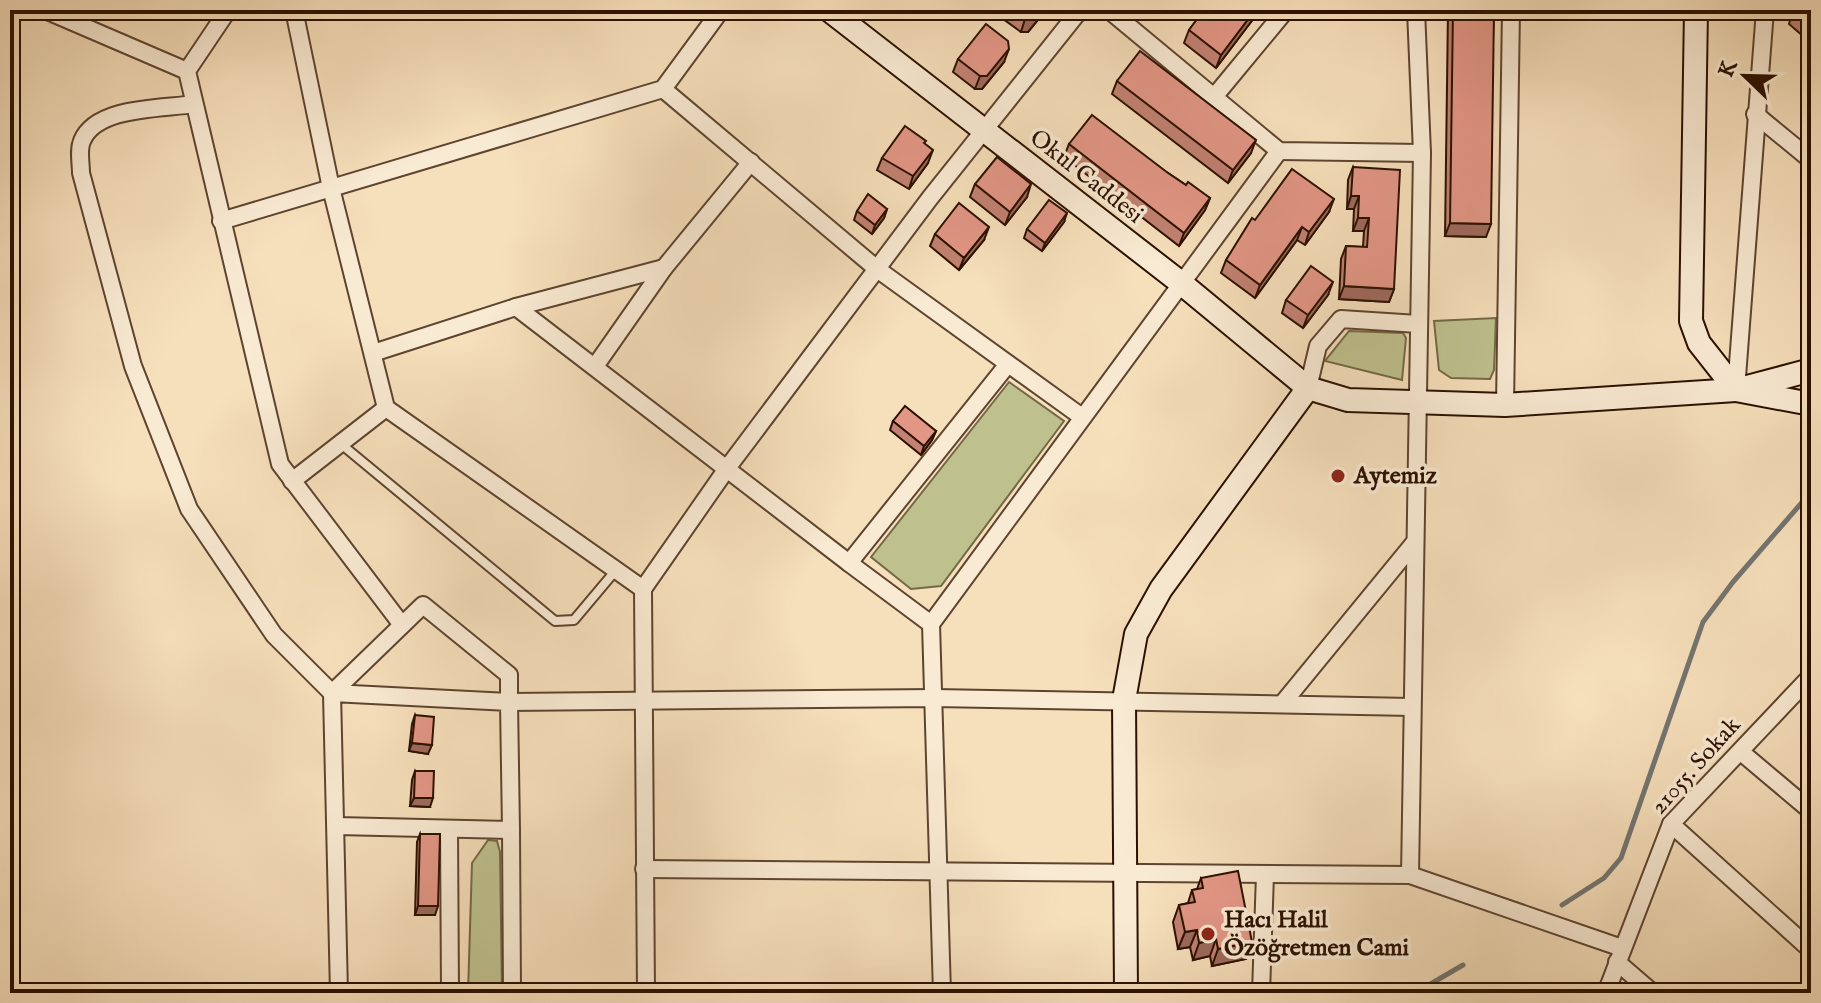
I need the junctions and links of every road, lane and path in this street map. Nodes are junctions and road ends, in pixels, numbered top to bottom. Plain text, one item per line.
1 (45, 10) edge
2 (228, 10) edge
3 (294, 10) edge
4 (721, 10) edge
5 (829, 10) edge
6 (1080, 10) edge
7 (1109, 10) edge
8 (1286, 10) edge
9 (1416, 10) edge
10 (1511, 10) edge
11 (1696, 10) edge
12 (1765, 10) edge
13 (187, 71) junction
14 (663, 89) junction
15 (1214, 97) junction
16 (194, 104) junction
17 (1755, 114) junction
18 (984, 131) junction
19 (1279, 151) junction
20 (1422, 153) junction
21 (1811, 160) edge
22 (751, 162) junction
23 (331, 188) junction
24 (221, 221) junction
25 (664, 268) junction
26 (877, 269) junction
27 (1181, 283) junction
28 (516, 307) junction
29 (1418, 324) junction
30 (373, 353) junction
31 (1008, 364) junction
32 (596, 365) junction
33 (1811, 370) edge
34 (1308, 388) junction
35 (1736, 390) junction
36 (1415, 404) junction
37 (1811, 404) edge
38 (1505, 405) junction
39 (386, 408) junction
40 (1082, 417) junction
41 (340, 443) junction
42 (728, 467) junction
43 (292, 481) junction
44 (1414, 543) junction
45 (849, 563) junction
46 (616, 570) junction
47 (643, 589) junction
48 (931, 624) junction
49 (402, 625) junction
50 (1811, 676) edge
51 (332, 693) junction
52 (935, 698) junction
53 (1124, 700) junction
54 (509, 702) junction
55 (642, 702) junction
56 (1282, 704) junction
57 (1412, 707) junction
58 (1741, 752) junction
59 (1811, 811) edge
60 (1671, 824) junction
61 (337, 826) junction
62 (449, 830) junction
63 (511, 830) junction
64 (644, 869) junction
65 (941, 871) junction
66 (1126, 872) junction
67 (1265, 874) junction
68 (1410, 875) junction
69 (1811, 950) edge
70 (1619, 955) junction
71 (339, 993) edge
72 (450, 993) edge
73 (512, 993) edge
74 (646, 993) edge
75 (942, 993) edge
76 (1126, 993) edge
77 (1261, 993) edge
78 (1606, 993) edge
79 (1653, 993) edge

1 - 13 street
2 - 13 street
3 - 23 street
4 - 14 street
5 - 18 street, Okul Caddesi
6 - 18 street
7 - 15 street
8 - 15 street
9 - 20 street
10 - 38 street
11 - 35 street
12 - 17 street
13 - 16 street
14 - 22 street
14 - 23 street
15 - 19 street
16 - 24 street
16 - 51 street
17 - 21 street
17 - 35 street
18 - 26 street
18 - 27 street, Okul Caddesi
19 - 20 street
19 - 27 street
20 - 29 street
22 - 25 street
22 - 26 street
23 - 24 street
23 - 30 street
24 - 43 street
25 - 28 street
25 - 32 street
26 - 31 street
26 - 42 street
27 - 34 street, Okul Caddesi
27 - 40 street
28 - 30 street
28 - 32 street
29 - 34 street
29 - 36 street
30 - 39 street
31 - 40 street
31 - 45 street
32 - 42 street
33 - 35 street
34 - 36 street
34 - 53 street
35 - 37 street
35 - 38 street
36 - 38 street
36 - 44 street
39 - 41 street
39 - 46 street
40 - 48 street
41 - 43 street
41 - 46 lane
42 - 45 street
42 - 47 street
43 - 49 street
44 - 56 street
44 - 57 street
45 - 48 street
46 - 47 street
47 - 55 street
48 - 52 street
49 - 51 street
49 - 54 street
50 - 58 street, 21055. Sokak
51 - 54 street
51 - 61 street
52 - 53 street
52 - 55 street
52 - 65 street
53 - 56 street
53 - 66 street
54 - 55 street
54 - 63 street
55 - 64 street
56 - 57 street
57 - 68 street
58 - 59 street
58 - 60 street, 21055. Sokak
60 - 69 street
60 - 70 street, 21055. Sokak
61 - 62 street
61 - 71 street
62 - 63 street
62 - 72 street
63 - 73 street
64 - 65 street
64 - 74 street
65 - 66 street
65 - 75 street
66 - 67 street
66 - 76 street
67 - 68 street
67 - 77 street
68 - 70 street
70 - 78 street, 21055. Sokak
70 - 79 street

